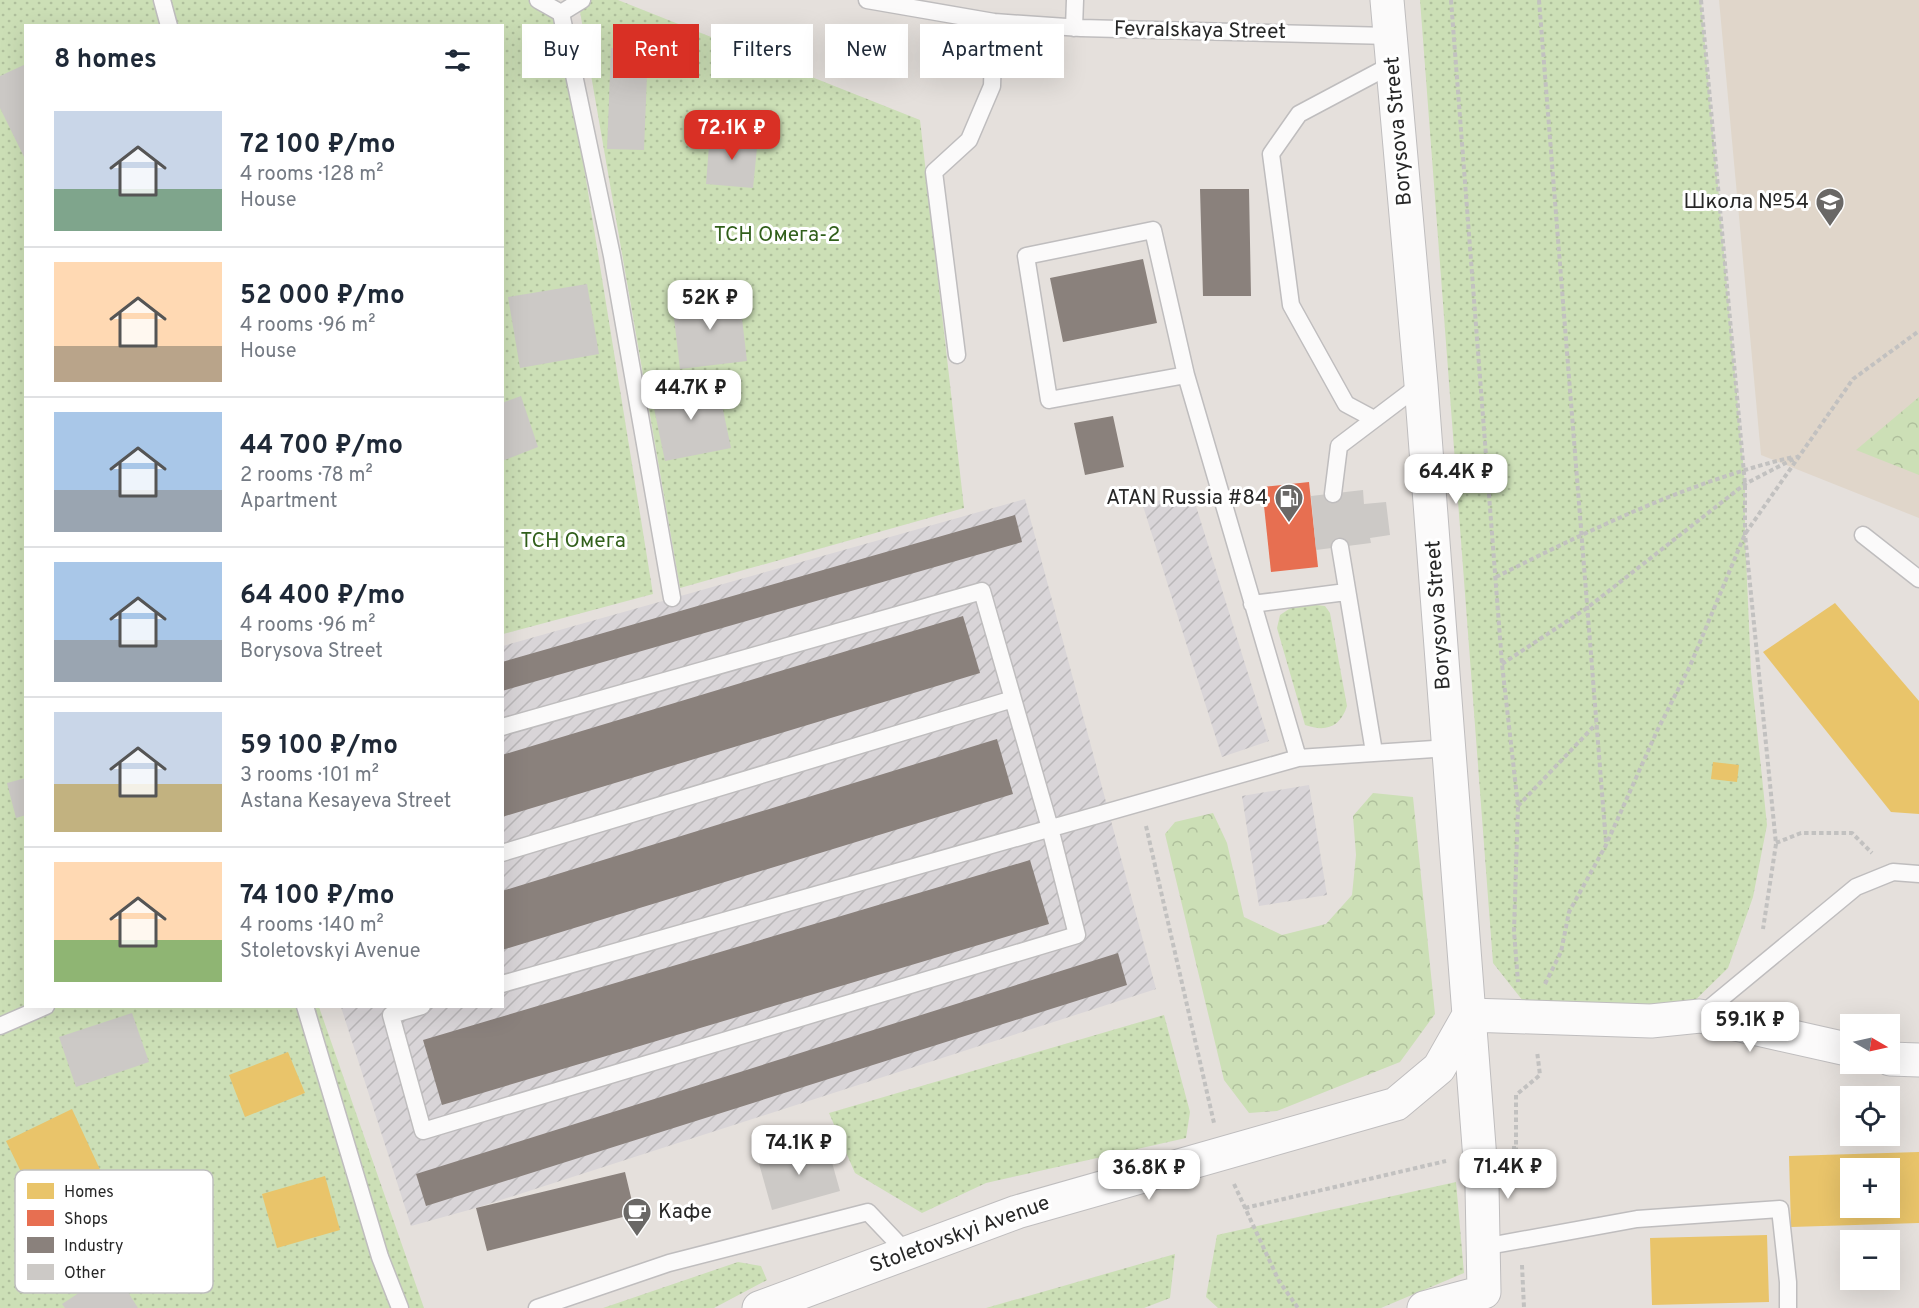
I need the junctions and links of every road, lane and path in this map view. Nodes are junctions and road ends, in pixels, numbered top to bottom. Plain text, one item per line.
1 (162, 0) edge
2 (538, 0) edge
3 (582, 0) edge
4 (867, 0) edge
5 (1075, 0) edge
6 (1387, 0) edge
7 (1451, 0) edge
8 (1539, 0) edge
9 (1701, 0) edge
10 (561, 13) junction
11 (994, 22) junction
12 (168, 24) edge
13 (1074, 28) junction
14 (1391, 50) junction
15 (1919, 331) edge
16 (957, 355) dead end
17 (1186, 375) junction
18 (1421, 384) junction
19 (1374, 419) junction
20 (1799, 456) junction
21 (1743, 469) junction
22 (1745, 484) junction
23 (1333, 494) dead end
24 (1581, 534) junction
25 (1745, 534) junction
26 (1863, 535) dead end
27 (1340, 547) dead end
28 (1496, 577) junction
29 (1919, 579) edge
30 (1346, 592) junction
31 (672, 598) dead end
32 (1252, 604) junction
33 (1587, 608) junction
34 (1502, 664) junction
35 (1013, 699) junction
36 (1596, 724) junction
37 (504, 726) edge
38 (1449, 748) junction
39 (1374, 752) junction
40 (1298, 758) junction
41 (1140, 803) junction
42 (1518, 806) junction
43 (1050, 828) junction
44 (1776, 844) junction
45 (1606, 845) junction
46 (504, 852) edge
47 (1893, 872) junction
48 (1919, 874) edge
49 (1758, 968) junction
50 (504, 983) edge
51 (1518, 987) dead end
52 (1537, 1004) junction
53 (41, 1008) edge
54 (306, 1008) edge
55 (409, 1008) edge
56 (390, 1011) edge
57 (1469, 1015) junction
58 (1700, 1016) junction
59 (0, 1026) edge
60 (1840, 1048) edge
61 (1900, 1059) edge
62 (1919, 1060) edge
63 (1479, 1153) junction
64 (1221, 1154) junction
65 (1245, 1208) junction
66 (1483, 1247) junction
67 (907, 1253) junction
68 (1485, 1300) edge
69 (400, 1308) edge
70 (537, 1308) edge
71 (759, 1308) edge
72 (1298, 1308) edge
73 (1424, 1308) edge
74 (1788, 1308) edge

1 - 12 lane
2 - 10 lane
3 - 10 lane
4 - 11 lane, Fevralskaya Street
5 - 13 lane
6 - 14 main road, Borysova Street
7 - 28 path
8 - 24 path
9 - 21 path
10 - 31 lane
11 - 13 lane, Fevralskaya Street
11 - 16 lane
13 - 14 lane, Fevralskaya Street
14 - 18 main road, Borysova Street
14 - 19 lane
15 - 20 path
17 - 17 lane
17 - 32 lane
18 - 19 lane
18 - 38 main road, Borysova Street
19 - 23 lane
20 - 21 path
20 - 22 path
20 - 25 path
21 - 22 path
21 - 24 path
22 - 25 path
22 - 33 path
24 - 28 path
24 - 33 path
25 - 44 path
25 - 45 path
26 - 29 lane
27 - 30 lane
28 - 34 path
30 - 32 lane
30 - 39 lane
32 - 40 lane
33 - 34 path
33 - 36 path
34 - 42 path
35 - 37 lane
35 - 43 lane
35 - 46 lane
36 - 42 path
36 - 45 path
38 - 39 lane
38 - 57 main road, Borysova Street
39 - 40 lane
40 - 41 lane
41 - 43 lane
41 - 64 path
42 - 51 path
43 - 50 lane
43 - 56 lane
44 - 47 path
44 - 49 path
45 - 52 path
47 - 48 lane
47 - 49 lane
49 - 58 lane
52 - 57 main road
52 - 58 main road
52 - 63 path
53 - 59 lane
54 - 69 lane
55 - 56 lane
57 - 63 main road, Borysova Street
57 - 64 main road, Stoletovskyi Avenue
58 - 60 main road
61 - 62 main road
63 - 65 path
63 - 66 main road, Borysova Street
64 - 65 path
64 - 67 main road, Stoletovskyi Avenue
65 - 72 path
66 - 68 main road, Borysova Street
66 - 74 lane
67 - 70 lane
67 - 71 main road, Stoletovskyi Avenue
68 - 73 main road

